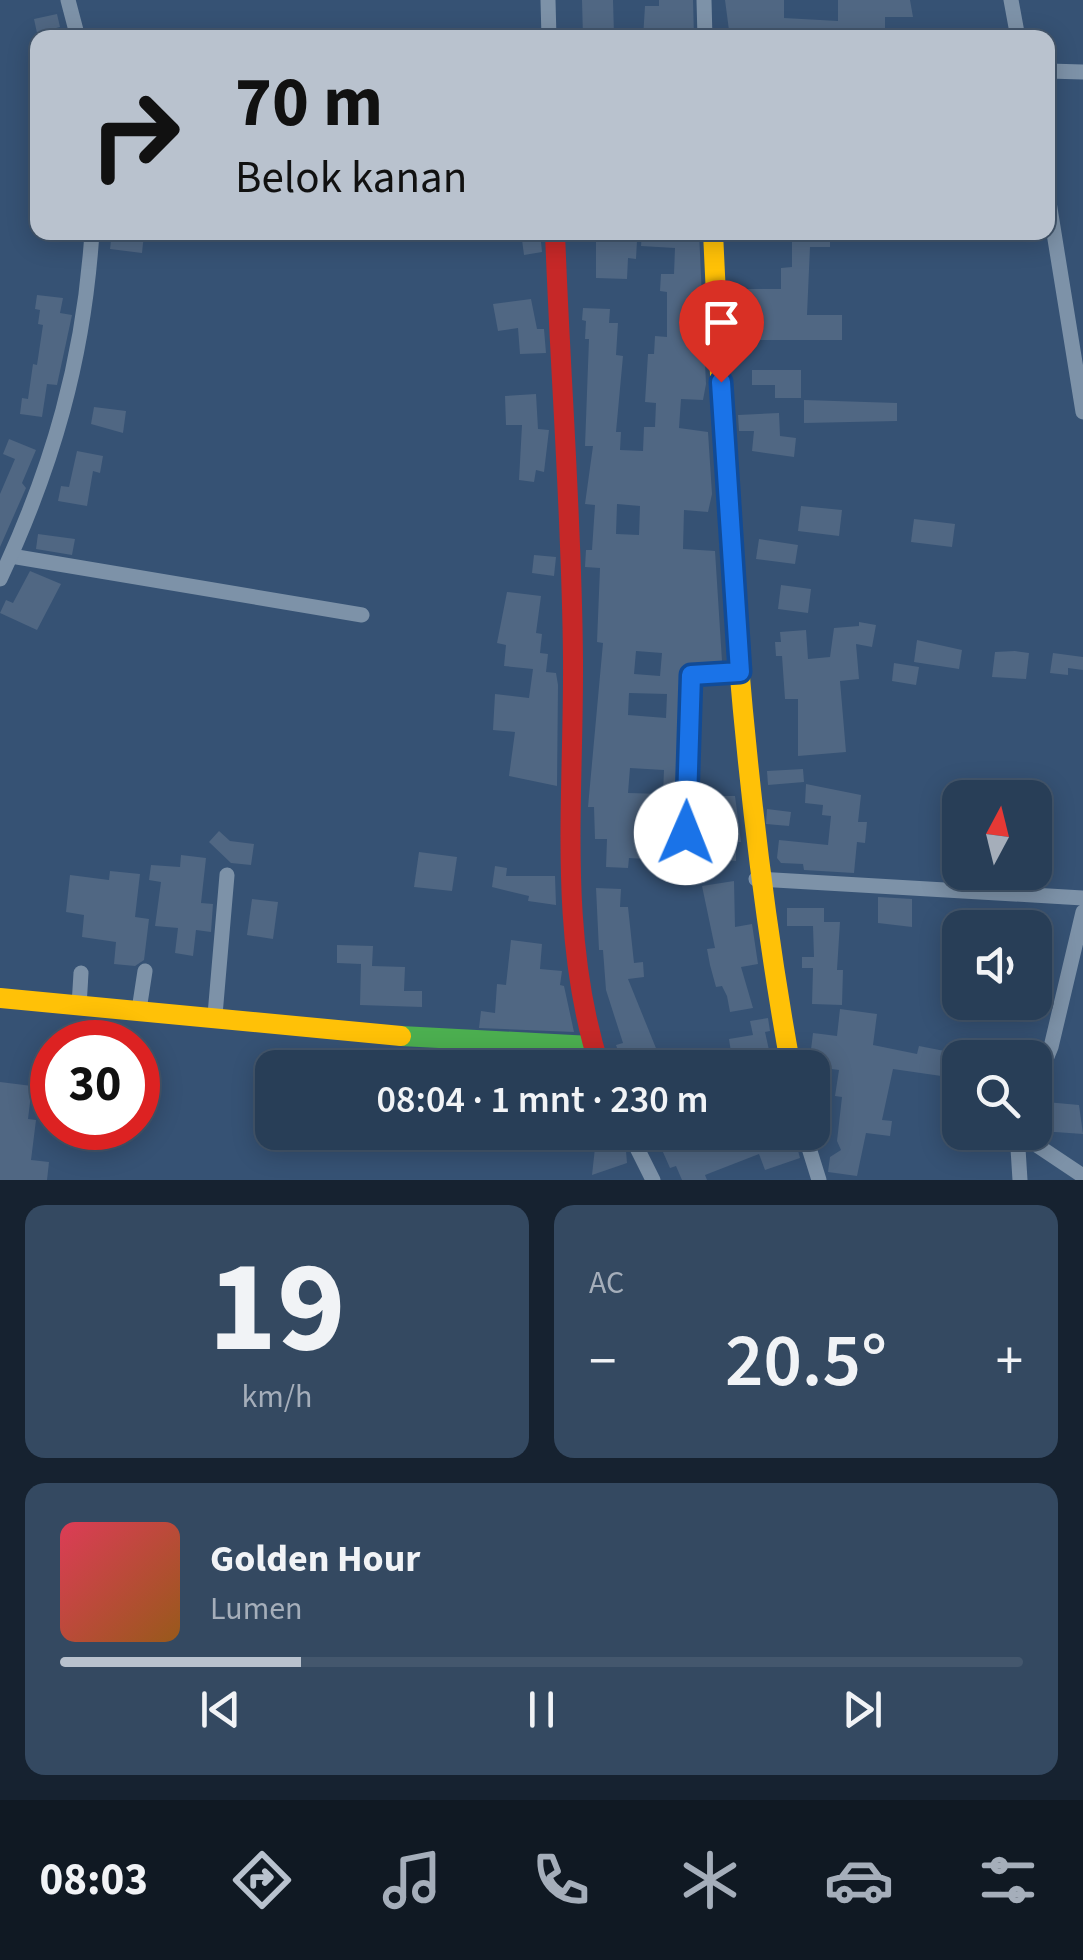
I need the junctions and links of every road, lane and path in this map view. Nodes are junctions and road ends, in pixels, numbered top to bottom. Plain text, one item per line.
1 (68, 0) edge
2 (548, 0) edge
3 (704, 0) edge
4 (1011, 0) edge
5 (76, 30) edge
6 (549, 30) edge
7 (705, 30) edge
8 (1017, 30) edge
9 (1055, 71) edge
10 (1083, 72) edge
11 (1055, 239) edge
12 (91, 240) edge
13 (555, 240) edge
14 (714, 240) edge
15 (1083, 412) edge
16 (10, 556) junction
17 (0, 579) edge
18 (362, 614) dead end
19 (740, 672) junction
20 (685, 865) dead end
21 (227, 875) dead end
22 (756, 879) junction
23 (1083, 898) edge
24 (1083, 912) edge
25 (145, 971) dead end
26 (81, 973) dead end
27 (0, 998) edge
28 (79, 1006) junction
29 (139, 1010) junction
30 (215, 1015) junction
31 (1052, 1044) edge
32 (592, 1046) junction
33 (593, 1050) edge
34 (787, 1050) edge
35 (638, 1150) edge
36 (810, 1150) edge
37 (1018, 1150) edge
38 (1043, 1150) edge
39 (1083, 1176) edge
40 (653, 1180) edge
41 (819, 1180) edge
42 (1020, 1180) edge

1 - 5 street
2 - 6 street
3 - 7 street
4 - 8 street
9 - 10 street
11 - 15 street
12 - 16 street
13 - 32 street
14 - 19 street
16 - 17 street
16 - 18 street
19 - 20 street
19 - 22 street
21 - 30 street
22 - 23 street
22 - 34 street
24 - 31 street
25 - 29 street
26 - 28 street
27 - 28 street
28 - 29 street
29 - 30 street
30 - 32 street
32 - 33 street
35 - 40 street
36 - 41 street
37 - 42 street
38 - 39 street

